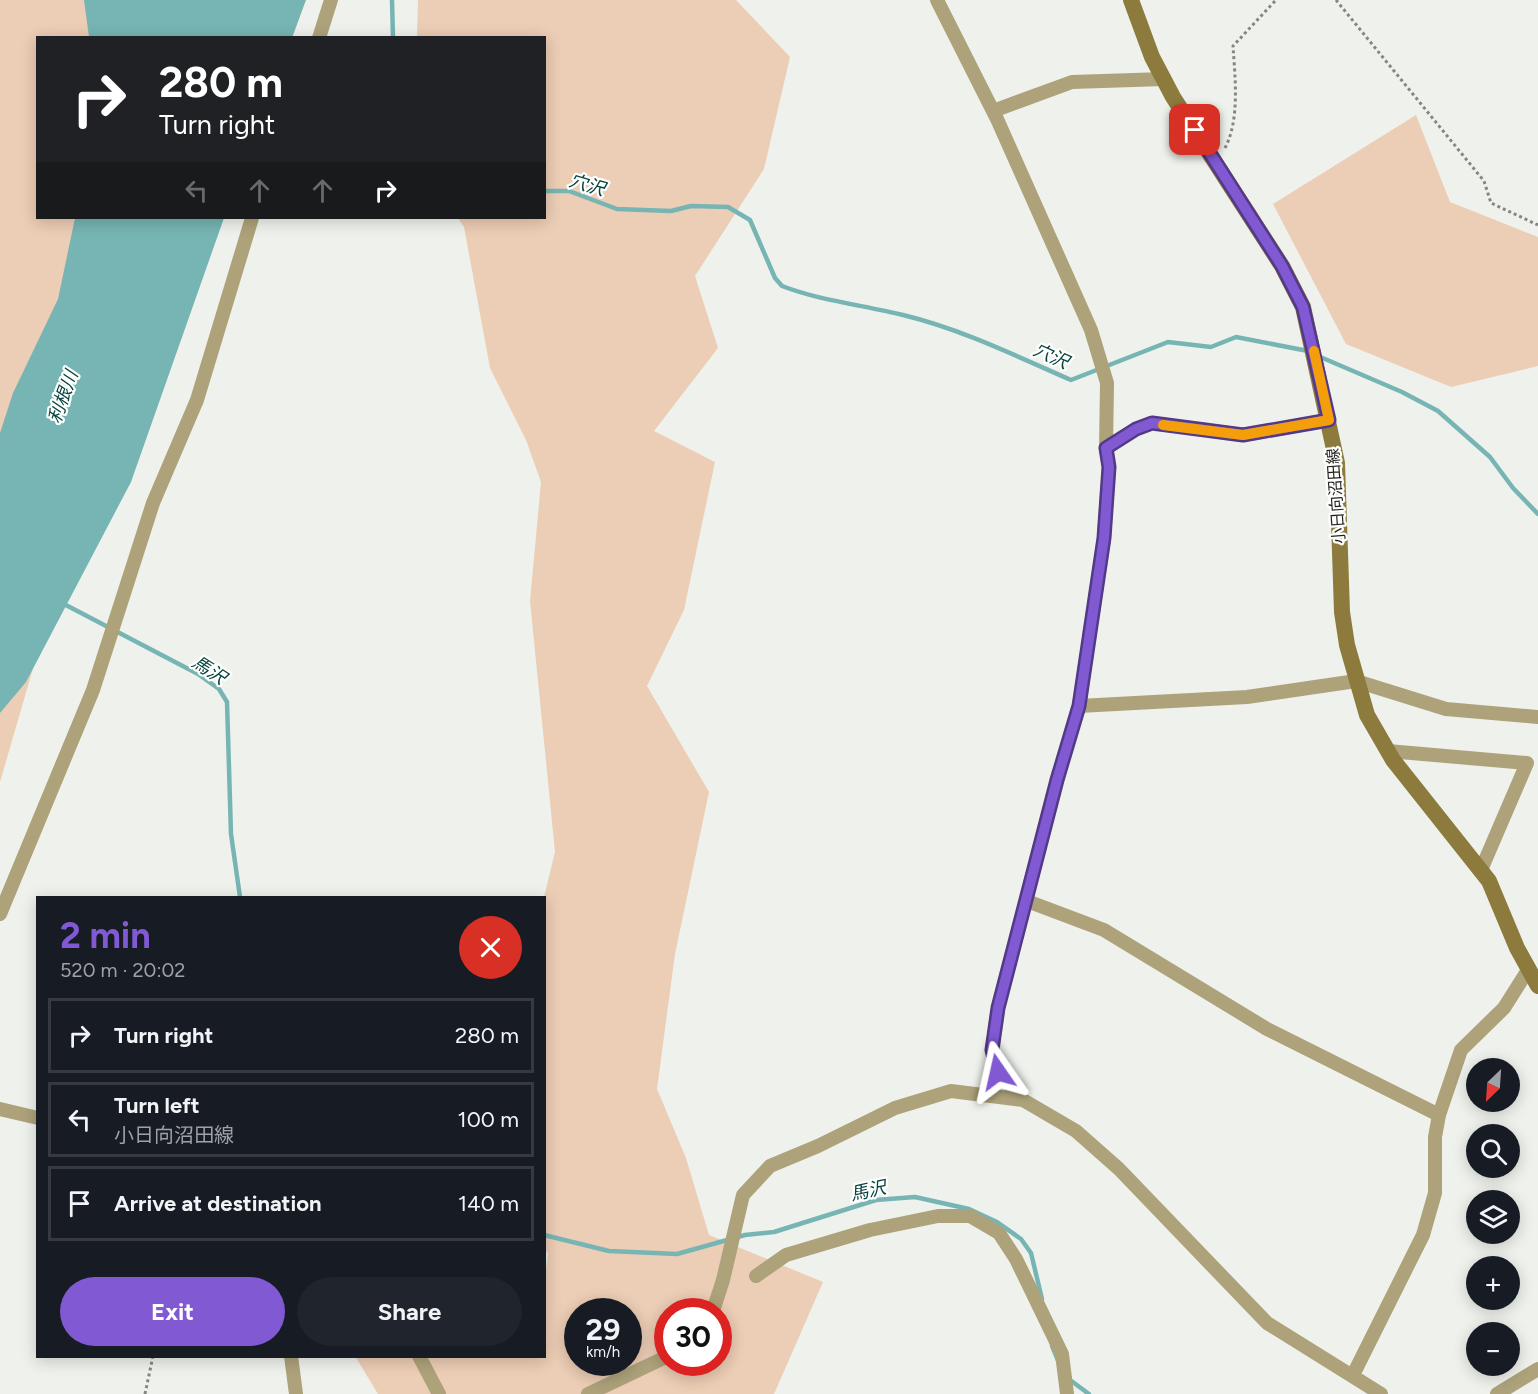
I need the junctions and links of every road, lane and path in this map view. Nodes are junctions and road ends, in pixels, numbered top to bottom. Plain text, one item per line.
1 (331, 0) edge
2 (937, 0) edge
3 (1131, 0) edge
4 (1276, 0) edge
5 (1336, 0) edge
6 (320, 36) edge
7 (1164, 79) junction
8 (993, 111) junction
9 (1217, 163) junction
10 (252, 219) edge
11 (1538, 225) edge
12 (1329, 420) junction
13 (1106, 448) junction
14 (1356, 681) junction
15 (1079, 706) junction
16 (1538, 717) edge
17 (1388, 751) junction
18 (1481, 870) junction
19 (1027, 901) junction
20 (0, 914) edge
21 (1528, 970) junction
22 (1538, 987) edge
23 (1023, 1100) junction
24 (0, 1109) edge
25 (1439, 1115) junction
26 (36, 1118) edge
27 (756, 1276) dead end
28 (717, 1298) edge
29 (153, 1358) edge
30 (291, 1358) edge
31 (419, 1358) edge
32 (654, 1363) edge
33 (1538, 1369) edge
34 (1353, 1375) junction
35 (144, 1394) edge
36 (296, 1394) edge
37 (439, 1394) edge
38 (588, 1394) edge
39 (1067, 1394) edge
40 (1381, 1394) edge
41 (1497, 1394) edge

1 - 6 street
2 - 8 street
3 - 7 main road, 小日向沼田線
4 - 9 path
5 - 11 path
7 - 8 street
7 - 9 main road, 小日向沼田線
8 - 13 street
9 - 12 main road, 小日向沼田線
10 - 20 street
12 - 13 street
12 - 14 main road, 小日向沼田線
13 - 15 street
14 - 15 street
14 - 16 street
14 - 17 main road, 小日向沼田線
15 - 19 street
17 - 18 main road, 小日向沼田線
17 - 18 street
18 - 21 main road, 小日向沼田線
19 - 23 street
19 - 25 street
21 - 22 main road, 小日向沼田線
21 - 25 street
23 - 28 street
23 - 34 street
24 - 26 street
25 - 34 street
27 - 39 street
29 - 35 path
30 - 36 street
31 - 37 street
32 - 38 street
33 - 41 street
34 - 40 street

